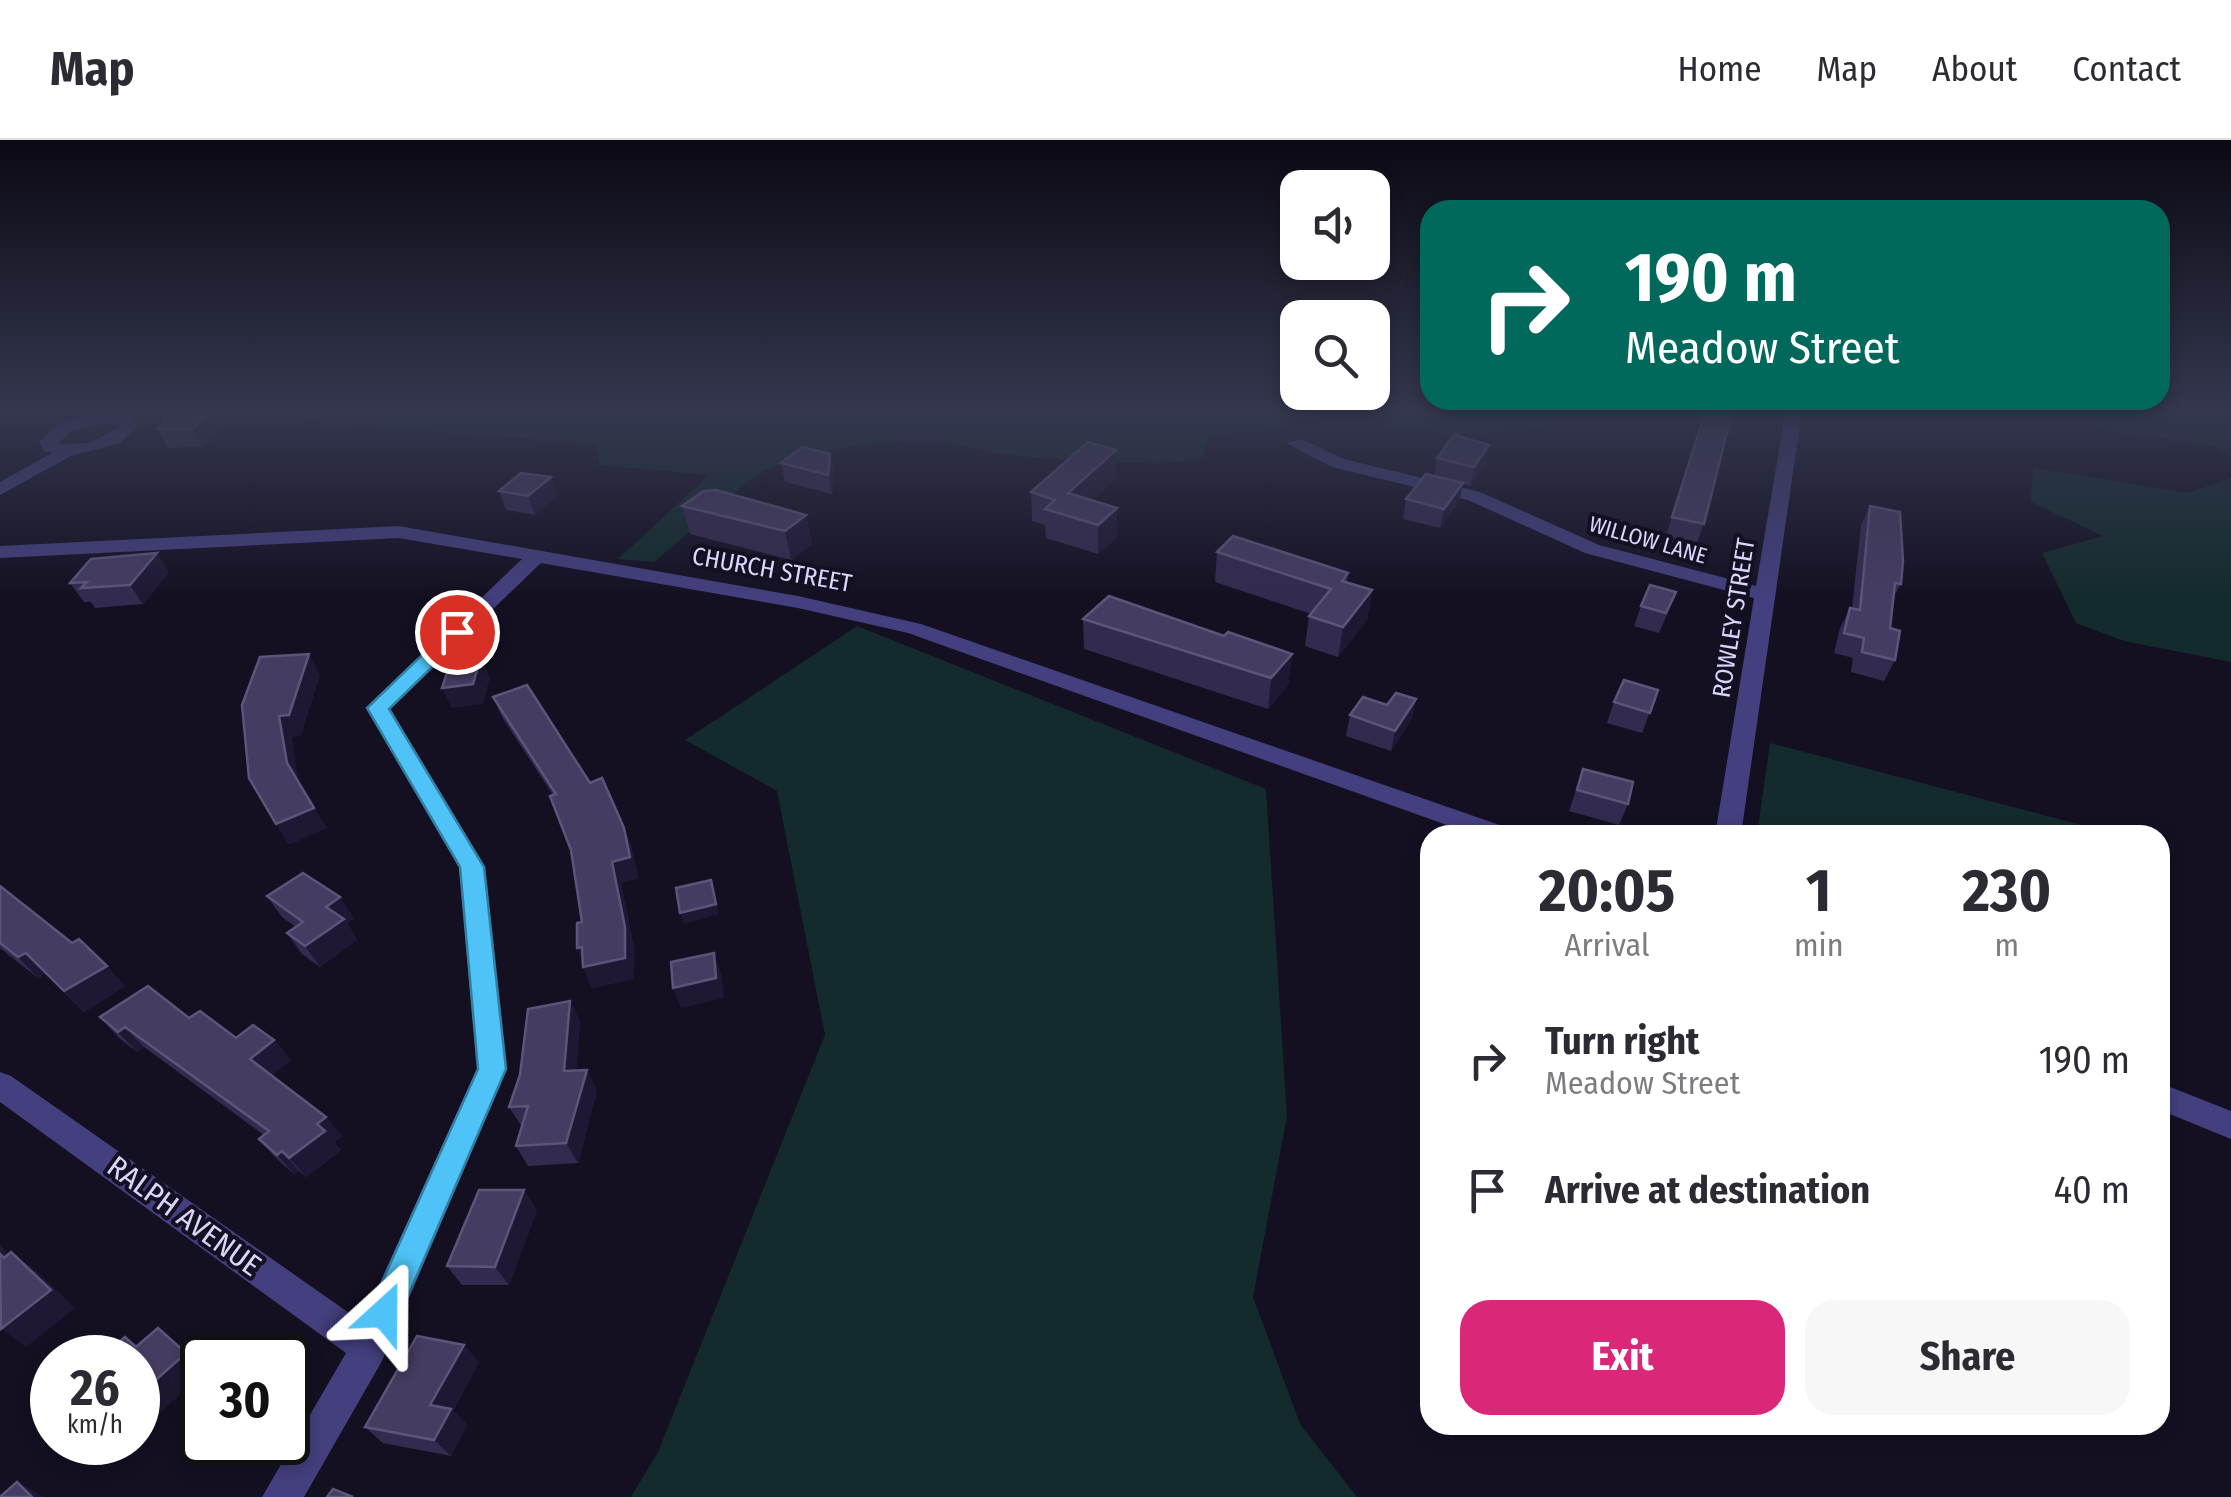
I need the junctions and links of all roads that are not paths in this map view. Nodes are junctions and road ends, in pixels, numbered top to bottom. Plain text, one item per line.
1 (30, 472) edge
2 (1376, 472) edge
3 (1785, 472) edge
4 (0, 490) edge
5 (0, 552) edge
6 (536, 556) junction
7 (1766, 596) junction
8 (1474, 825) edge
9 (1730, 825) edge
10 (0, 1084) edge
11 (2170, 1100) edge
12 (2231, 1125) edge
13 (369, 1348) junction
14 (282, 1497) edge

1 - 4 street
2 - 7 street, WILLOW LANE
3 - 7 street, ROWLEY STREET
5 - 6 street, CHURCH STREET
6 - 8 street, CHURCH STREET
6 - 13 street
7 - 9 street, ROWLEY STREET
10 - 13 street, RALPH AVENUE
11 - 12 street
13 - 14 street

